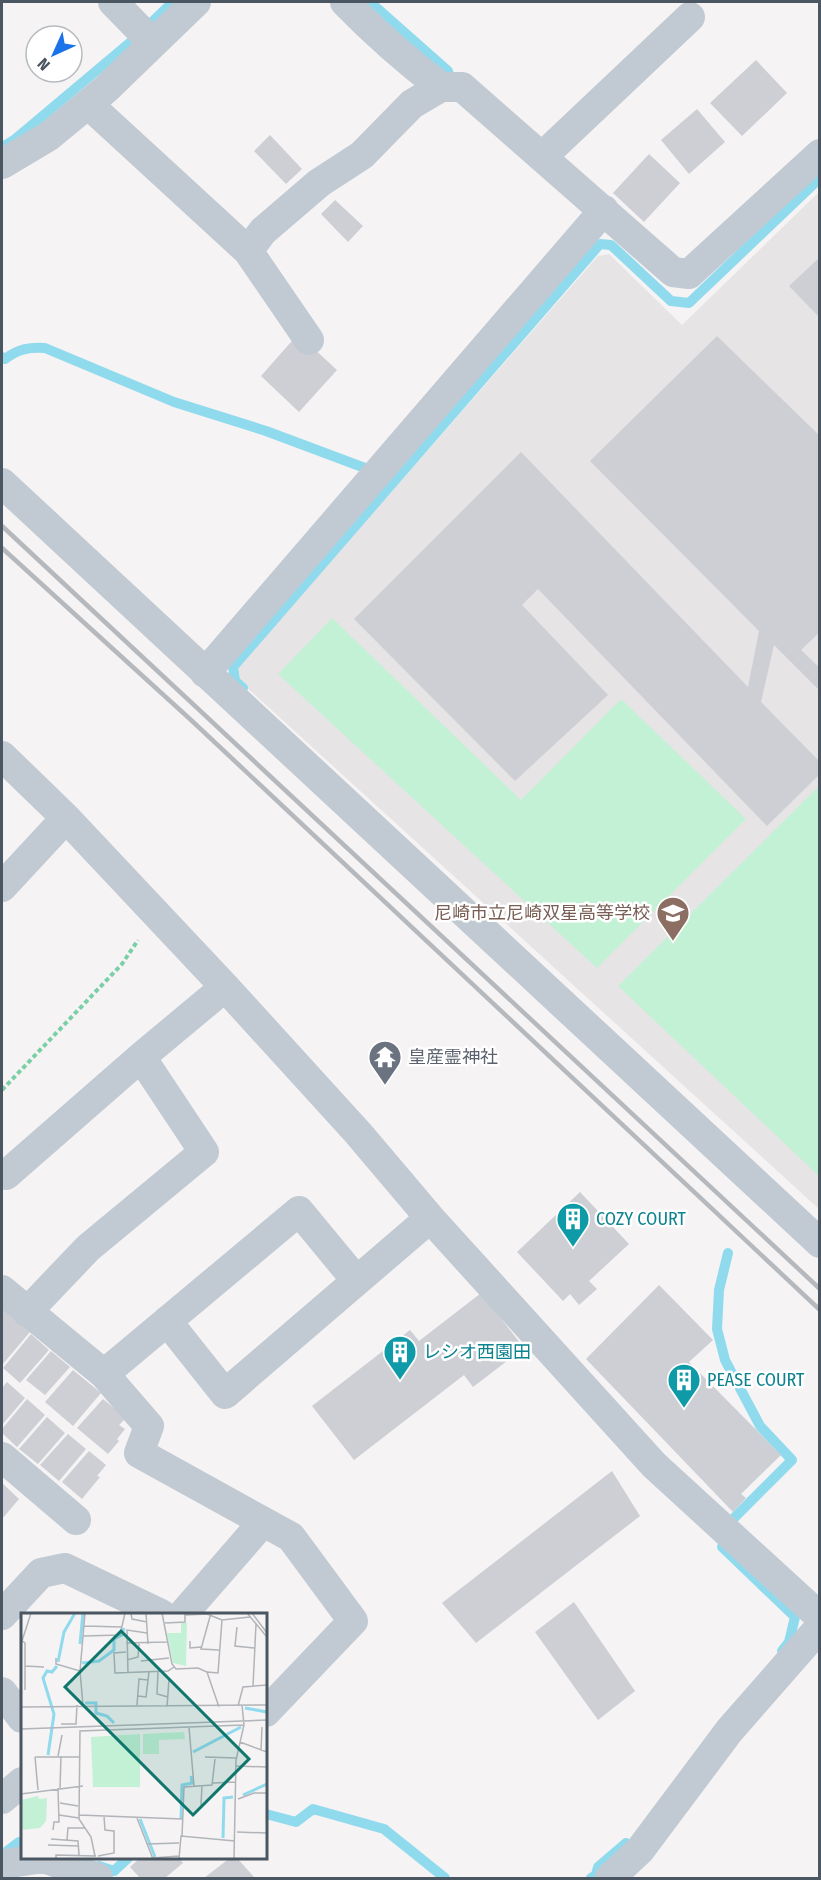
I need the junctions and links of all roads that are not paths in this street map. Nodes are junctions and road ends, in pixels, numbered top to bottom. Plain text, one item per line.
1 (113, 2) edge
2 (196, 2) edge
3 (345, 2) edge
4 (690, 17) dead end
5 (153, 43) junction
6 (441, 87) junction
7 (88, 104) junction
8 (819, 154) edge
9 (543, 156) junction
10 (2, 164) edge
11 (604, 210) junction
12 (248, 251) junction
13 (309, 340) dead end
14 (2, 483) edge
15 (205, 673) junction
16 (2, 756) edge
17 (66, 818) junction
18 (2, 887) edge
19 (225, 987) junction
20 (141, 1057) junction
21 (6, 1175) dead end
22 (430, 1218) junction
23 (819, 1243) edge
24 (356, 1280) junction
25 (2, 1290) edge
26 (27, 1312) junction
27 (167, 1322) junction
28 (104, 1374) junction
29 (2, 1457) edge
30 (76, 1520) dead end
31 (263, 1522) junction
32 (159, 1613) edge
33 (184, 1613) edge
34 (2, 1615) edge
35 (819, 1617) edge
36 (819, 1627) edge
37 (2, 1692) edge
38 (267, 1711) edge
39 (21, 1717) edge
40 (21, 1783) edge
41 (2, 1799) edge
42 (37, 1859) edge
43 (47, 1859) edge
44 (2, 1869) edge
45 (98, 1878) edge
46 (610, 1878) edge

1 - 5 street
2 - 5 street
3 - 6 street
4 - 9 street
5 - 7 street
6 - 9 street
6 - 12 street
7 - 10 street
7 - 12 street
8 - 11 street
9 - 11 street
11 - 15 street
12 - 13 street
14 - 15 street
15 - 23 street
16 - 17 street
17 - 18 street
17 - 19 street
19 - 20 street
19 - 22 street
20 - 21 street
20 - 26 street
22 - 24 street
22 - 35 street
24 - 27 street
24 - 27 street
25 - 26 street
26 - 28 street
27 - 28 street
28 - 31 street
29 - 30 street
31 - 33 street
31 - 38 street
32 - 34 street
36 - 46 street
37 - 39 street
40 - 41 street
42 - 44 street
43 - 45 street

